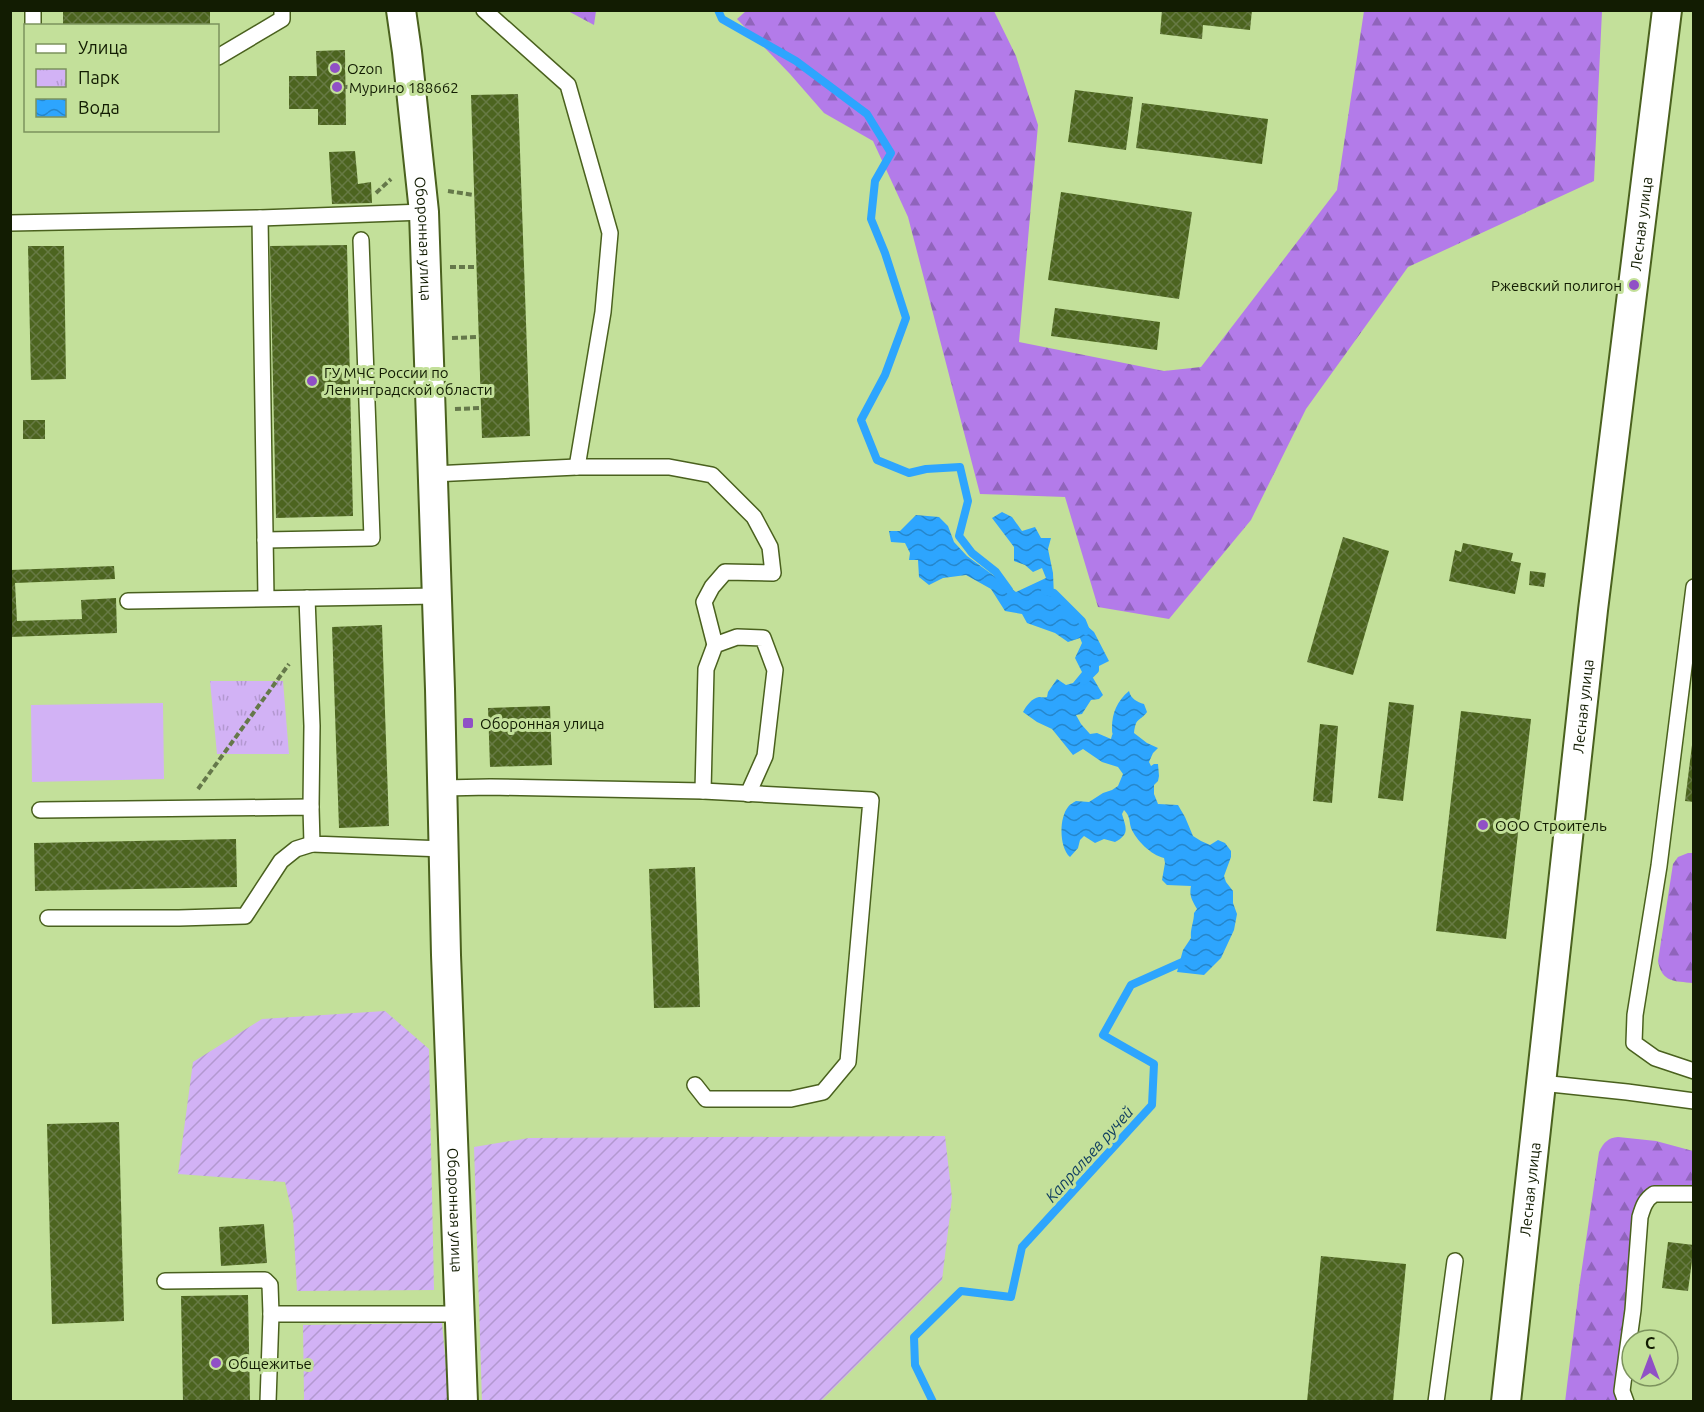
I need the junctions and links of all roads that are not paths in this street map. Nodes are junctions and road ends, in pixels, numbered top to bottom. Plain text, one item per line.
1 (282, 10) edge
2 (401, 10) edge
3 (484, 10) edge
4 (1667, 10) edge
5 (219, 56) edge
6 (424, 212) junction
7 (260, 218) junction
8 (10, 223) edge
9 (361, 240) dead end
10 (577, 467) junction
11 (433, 474) junction
12 (265, 540) junction
13 (1694, 587) edge
14 (437, 596) junction
15 (266, 598) junction
16 (307, 598) junction
17 (128, 601) dead end
18 (715, 645) junction
19 (443, 788) junction
20 (703, 790) junction
21 (748, 794) junction
22 (311, 807) junction
23 (40, 810) dead end
24 (312, 843) junction
25 (444, 849) junction
26 (48, 918) dead end
27 (1694, 1071) edge
28 (1540, 1083) junction
29 (695, 1085) dead end
30 (1694, 1101) edge
31 (1694, 1194) edge
32 (1455, 1261) dead end
33 (165, 1281) dead end
34 (271, 1314) junction
35 (460, 1314) junction
36 (268, 1401) edge
37 (463, 1401) edge
38 (1437, 1401) edge
39 (1506, 1401) edge
40 (1626, 1401) edge

1 - 5 lane
2 - 6 street, Оборонная улица
3 - 10 lane
4 - 28 street, Лесная улица
6 - 7 lane
6 - 11 street, Оборонная улица
7 - 8 lane
7 - 12 lane
9 - 12 lane
10 - 11 lane
10 - 18 lane
11 - 14 street, Оборонная улица
12 - 15 lane
13 - 27 lane
14 - 16 lane
14 - 19 street, Оборонная улица
15 - 16 lane
15 - 17 lane
16 - 22 lane
18 - 20 lane
18 - 21 lane
19 - 20 lane
19 - 25 street, Оборонная улица
20 - 21 lane
21 - 29 lane
22 - 23 lane
22 - 24 lane
24 - 25 lane
24 - 26 lane
25 - 35 street, Оборонная улица
28 - 30 lane
28 - 39 street, Лесная улица
31 - 40 lane
32 - 38 lane
33 - 34 lane
34 - 35 lane
34 - 36 lane
35 - 37 street, Оборонная улица

